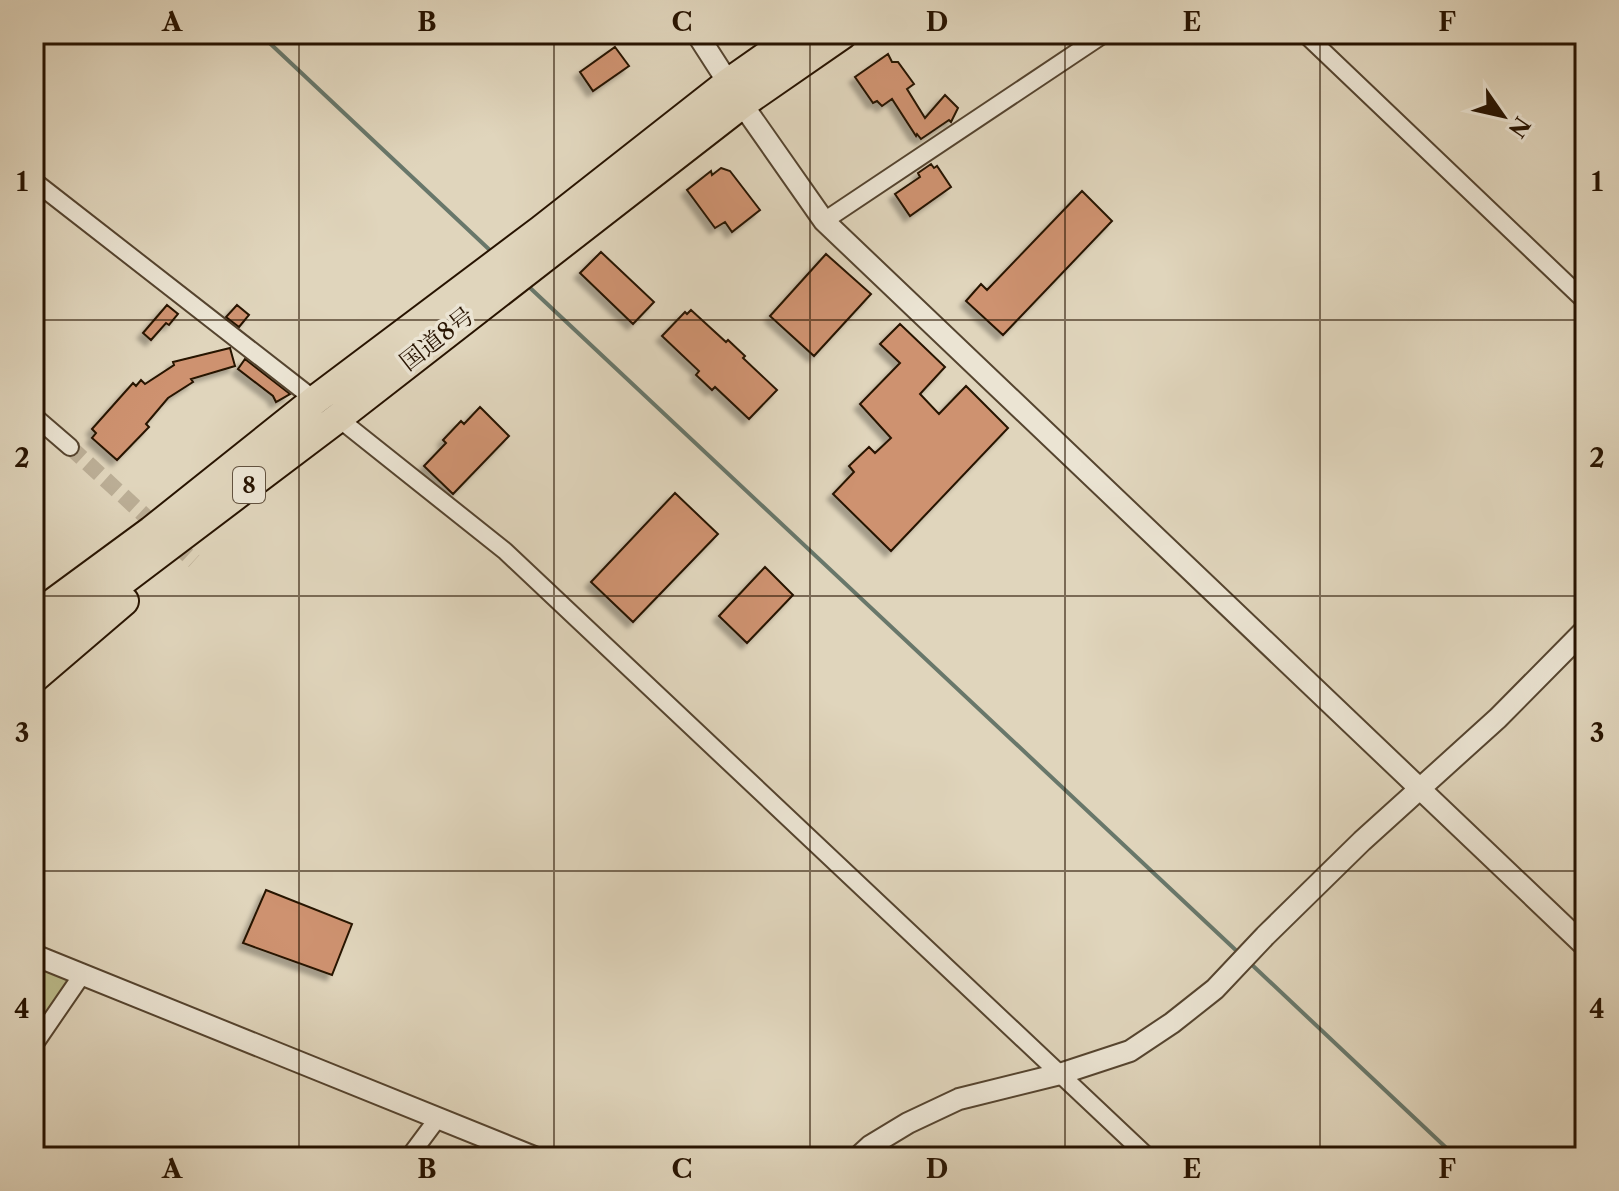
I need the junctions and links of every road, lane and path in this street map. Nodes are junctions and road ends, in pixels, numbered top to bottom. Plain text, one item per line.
1 (697, 34) edge
2 (798, 34) edge
3 (843, 34) edge
4 (1104, 34) edge
5 (1305, 34) edge
6 (735, 94) junction
7 (34, 181) edge
8 (824, 221) junction
9 (1585, 301) edge
10 (454, 310) junction
11 (315, 400) junction
12 (34, 416) edge
13 (338, 418) junction
14 (70, 447) tunnel mouth
15 (266, 471) junction
16 (212, 483) junction
17 (34, 598) edge
18 (34, 617) edge
19 (1585, 630) edge
20 (34, 648) edge
21 (34, 678) edge
22 (1420, 790) junction
23 (1585, 946) edge
24 (34, 955) edge
25 (82, 975) junction
26 (34, 1045) edge
27 (1060, 1074) junction
28 (438, 1118) junction
29 (409, 1157) edge
30 (534, 1157) edge
31 (858, 1157) edge
32 (1148, 1157) edge

1 - 6 street
2 - 6 highway, 国道8号 / 8
3 - 6 highway, 国道8号 / 8
4 - 8 street
5 - 9 street
6 - 8 street
6 - 10 highway, 国道8号 / 8
7 - 11 street
8 - 22 street
10 - 11 highway, 国道8号 / 8
10 - 13 highway, 国道8号 / 8
11 - 16 highway, 国道8号 / 8
12 - 14 street
13 - 15 highway, 国道8号 / 8
13 - 27 street
15 - 20 highway, 国道8号 / 8
15 - 21 highway, 8
16 - 17 highway, 8
16 - 18 highway, 国道8号 / 8
19 - 22 street
22 - 23 street
22 - 27 street
24 - 25 street
25 - 26 street
25 - 28 street
27 - 31 street
27 - 32 street
28 - 29 street
28 - 30 street

